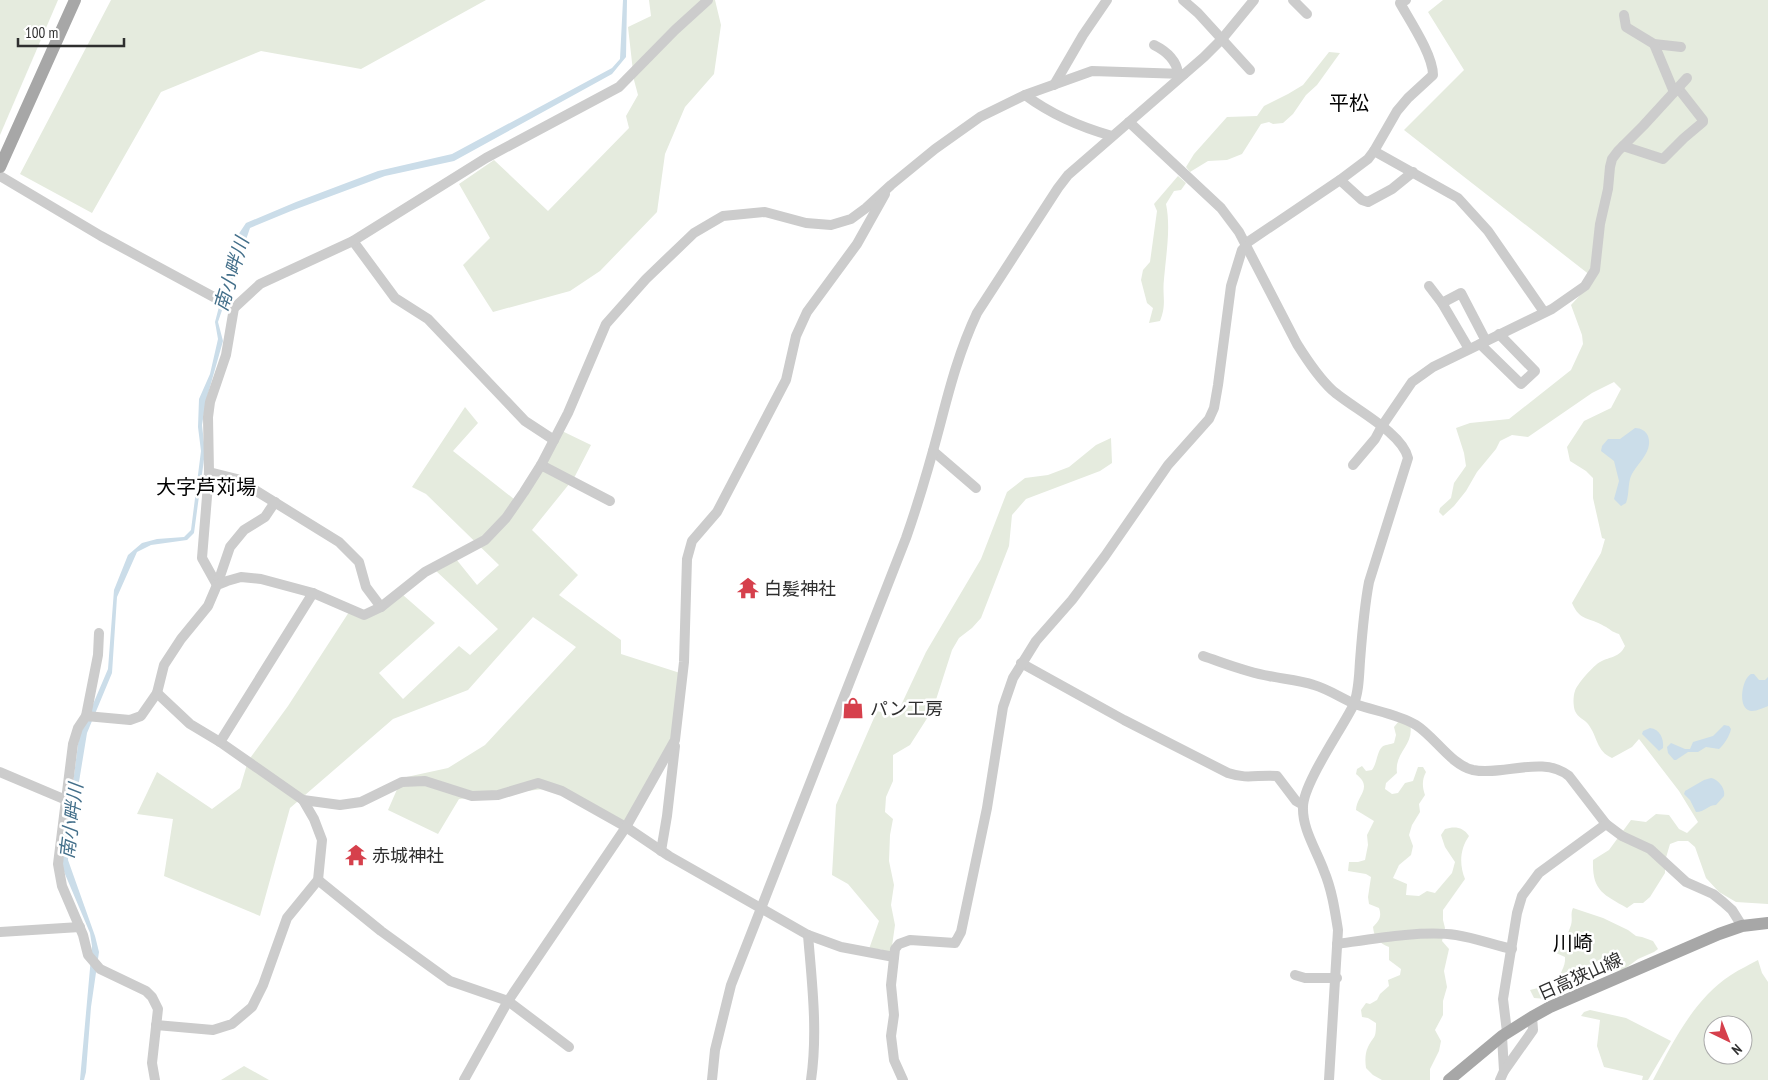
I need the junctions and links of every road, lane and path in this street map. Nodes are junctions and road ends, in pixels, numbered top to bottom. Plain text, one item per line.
1 (75, 0) edge
2 (708, 0) edge
3 (1107, 0) edge
4 (1183, 0) edge
5 (1254, 0) edge
6 (1294, 0) edge
7 (1406, 0) edge
8 (1307, 14) dead end
9 (1624, 15) dead end
10 (1222, 39) junction
11 (1654, 44) junction
12 (1154, 45) dead end
13 (1681, 47) dead end
14 (1250, 70) dead end
15 (1181, 73) junction
16 (1687, 78) dead end
17 (1054, 85) junction
18 (1676, 90) junction
19 (1025, 95) junction
20 (1129, 122) junction
21 (1112, 136) junction
22 (1623, 146) junction
23 (1374, 151) junction
24 (0, 167) edge
25 (1413, 172) junction
26 (0, 176) edge
27 (1340, 180) junction
28 (891, 185) junction
29 (353, 241) junction
30 (1246, 245) junction
31 (1429, 286) dead end
32 (1442, 303) junction
33 (227, 304) junction
34 (1544, 312) junction
35 (1499, 334) junction
36 (1483, 342) junction
37 (1469, 349) junction
38 (1382, 426) junction
39 (554, 440) junction
40 (933, 451) junction
41 (541, 465) junction
42 (1353, 465) dead end
43 (209, 472) junction
44 (976, 488) dead end
45 (610, 500) dead end
46 (275, 502) junction
47 (218, 586) junction
48 (313, 593) junction
49 (382, 607) junction
50 (99, 633) dead end
51 (1203, 656) dead end
52 (1021, 664) junction
53 (157, 693) junction
54 (1354, 704) junction
55 (86, 716) junction
56 (675, 740) junction
57 (220, 742) junction
58 (0, 772) edge
59 (66, 800) junction
60 (303, 800) junction
61 (1303, 805) junction
62 (1606, 824) junction
63 (626, 827) junction
64 (661, 851) junction
65 (318, 880) junction
66 (761, 909) junction
67 (1768, 923) edge
68 (1742, 926) junction
69 (80, 927) junction
70 (0, 932) edge
71 (808, 935) junction
72 (1337, 944) junction
73 (1512, 950) junction
74 (894, 957) junction
75 (1295, 975) dead end
76 (1337, 978) junction
77 (508, 1000) junction
78 (1532, 1017) junction
79 (156, 1025) junction
80 (1504, 1034) junction
81 (569, 1047) dead end
82 (1502, 1076) edge
83 (155, 1080) edge
84 (464, 1080) edge
85 (712, 1080) edge
86 (811, 1080) edge
87 (903, 1080) edge
88 (1329, 1080) edge
89 (1449, 1080) edge

1 - 24 main road
2 - 29 street
3 - 17 street
4 - 10 street
5 - 10 street
6 - 8 street
7 - 23 street
9 - 11 street
10 - 14 street
10 - 15 street
11 - 13 street
11 - 18 street
12 - 15 street
15 - 17 street
15 - 20 street
16 - 18 street
17 - 19 street
18 - 22 street
18 - 22 street
19 - 21 street
19 - 28 street
20 - 21 street
20 - 30 street
21 - 40 street
22 - 34 street
23 - 25 street
23 - 27 street
25 - 27 street
25 - 34 street
26 - 33 street
27 - 30 street
28 - 39 street
28 - 56 street
29 - 33 street
29 - 39 street
30 - 38 street
30 - 52 street
31 - 32 street
32 - 36 street
32 - 37 street
33 - 43 street
34 - 35 street
35 - 36 street
35 - 36 street
36 - 37 street
37 - 38 street
38 - 42 street
38 - 54 street
39 - 41 street
40 - 44 street
40 - 66 street
41 - 45 street
41 - 49 street
43 - 46 street
43 - 47 street
46 - 47 street
46 - 49 street
47 - 48 street
47 - 53 street
48 - 49 street
48 - 57 street
50 - 55 street
51 - 54 street
52 - 61 street
52 - 74 street
53 - 55 street
53 - 57 street
54 - 61 street
54 - 62 street
55 - 59 street
56 - 63 street
56 - 64 street
57 - 60 street
58 - 59 street
59 - 69 street
60 - 63 street
60 - 65 street
61 - 72 street
62 - 68 street
62 - 73 street
63 - 64 street
63 - 77 street
64 - 66 street
65 - 77 street
65 - 79 street
66 - 71 street
66 - 85 street
67 - 68 main road, 日高狭山線
68 - 78 main road, 日高狭山線
69 - 70 street
69 - 79 street
71 - 74 street
71 - 86 street
72 - 73 street
72 - 76 street
73 - 80 street
74 - 87 street
75 - 76 street
76 - 88 street
77 - 81 street
77 - 84 street
78 - 80 main road, 日高狭山線
78 - 82 street
79 - 83 street
80 - 82 street
80 - 89 main road, 日高狭山線

